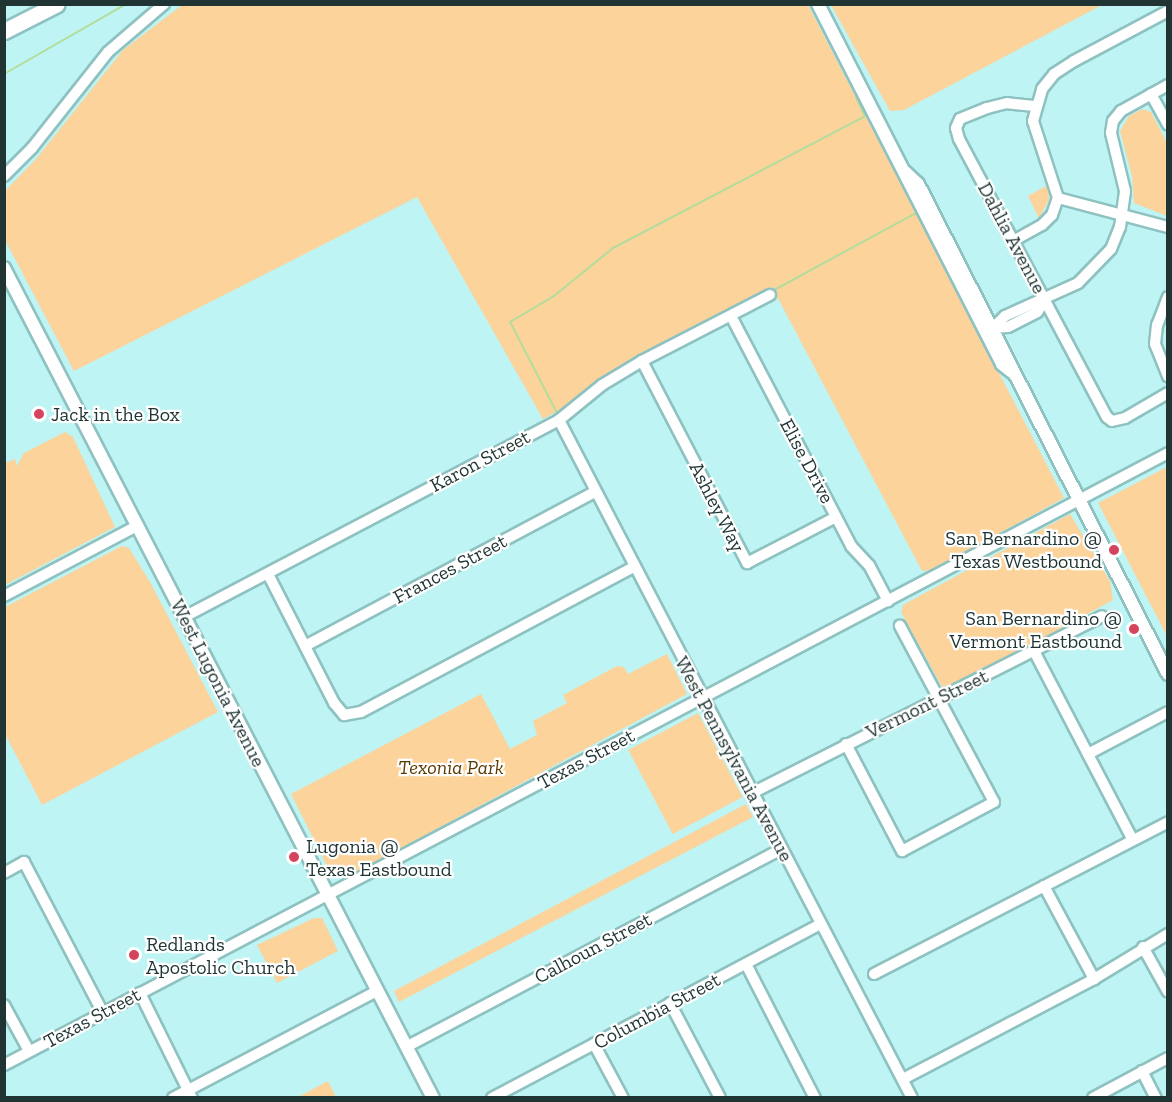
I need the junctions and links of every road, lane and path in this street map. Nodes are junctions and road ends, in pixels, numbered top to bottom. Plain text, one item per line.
1 (57, 4) edge
2 (164, 4) edge
3 (818, 4) edge
4 (1167, 11) edge
5 (42, 13) junction
6 (4, 32) edge
7 (4, 37) edge
8 (1167, 85) edge
9 (1151, 94) junction
10 (1034, 106) junction
11 (1167, 125) edge
12 (905, 172) junction
13 (4, 176) edge
14 (1058, 198) junction
15 (1122, 213) junction
16 (1167, 226) edge
17 (1013, 241) junction
18 (949, 264) junction
19 (4, 268) edge
20 (770, 295) dead end
21 (1167, 297) edge
22 (1045, 302) junction
23 (732, 316) junction
24 (993, 328) junction
25 (642, 361) junction
26 (1012, 372) junction
27 (1167, 377) edge
28 (1167, 393) edge
29 (559, 420) junction
30 (1167, 453) edge
31 (595, 492) junction
32 (1079, 499) junction
33 (836, 517) junction
34 (137, 526) junction
35 (634, 567) junction
36 (268, 574) junction
37 (4, 596) edge
38 (888, 601) junction
39 (1102, 616) dead end
40 (184, 617) junction
41 (900, 626) dead end
42 (305, 646) junction
43 (1034, 651) junction
44 (1167, 674) edge
45 (940, 697) junction
46 (703, 698) junction
47 (1167, 712) edge
48 (846, 744) junction
49 (1088, 754) junction
50 (752, 793) junction
51 (1167, 822) edge
52 (1133, 840) junction
53 (781, 849) junction
54 (4, 873) edge
55 (1044, 886) junction
56 (327, 897) junction
57 (821, 924) junction
58 (1167, 934) edge
59 (1143, 947) junction
60 (746, 964) junction
61 (874, 974) dead end
62 (1094, 979) junction
63 (377, 991) junction
64 (140, 993) junction
65 (1167, 993) edge
66 (670, 1003) junction
67 (4, 1005) edge
68 (103, 1012) junction
69 (594, 1044) junction
70 (406, 1047) junction
71 (29, 1052) junction
72 (1167, 1058) edge
73 (4, 1065) edge
74 (1142, 1071) junction
75 (903, 1079) junction
76 (190, 1094) edge
77 (173, 1098) edge
78 (433, 1098) edge
79 (492, 1098) edge
80 (622, 1098) edge
81 (720, 1098) edge
82 (815, 1098) edge
83 (912, 1098) edge
84 (1092, 1098) edge
85 (1156, 1098) edge

1 - 5 highway
2 - 13 street
3 - 12 main road
4 - 10 street
5 - 6 highway
5 - 7 highway
8 - 9 street
9 - 11 street
9 - 15 street
10 - 14 street
10 - 17 street, Dahlia Avenue
12 - 18 main road
12 - 24 main road
14 - 15 street
14 - 17 street
15 - 16 street
15 - 22 street
17 - 22 street, Dahlia Avenue
18 - 24 main road
18 - 26 main road
19 - 34 main road, West Lugonia Avenue
20 - 23 street, Karon Street
21 - 27 street
22 - 24 street
22 - 28 street, Dahlia Avenue
23 - 25 street, Karon Street
23 - 33 street, Elise Drive
24 - 26 main road
25 - 29 street, Karon Street
25 - 33 street, Ashley Way
26 - 32 main road
29 - 31 street, West Pennsylvania Avenue
29 - 36 street, Karon Street
30 - 32 street, Texas Street
31 - 35 street, West Pennsylvania Avenue
31 - 42 street, Frances Street
32 - 38 street, Texas Street
32 - 44 main road
33 - 38 street, Elise Drive
34 - 37 street
34 - 40 main road, West Lugonia Avenue
35 - 42 street
35 - 46 street, West Pennsylvania Avenue
36 - 40 street, Karon Street
36 - 42 street
38 - 46 street, Texas Street
39 - 43 street, Vermont Street
40 - 56 main road, West Lugonia Avenue
41 - 45 street
43 - 45 street, Vermont Street
43 - 49 street
45 - 48 street, Vermont Street
45 - 48 street
46 - 50 street, West Pennsylvania Avenue
46 - 56 street, Texas Street
47 - 49 street
48 - 50 street, Vermont Street
49 - 52 street
50 - 53 street, West Pennsylvania Avenue
51 - 52 street
52 - 55 street
53 - 57 street, West Pennsylvania Avenue
53 - 70 street, Calhoun Street
54 - 68 street
55 - 61 street
55 - 62 street
56 - 63 main road, West Lugonia Avenue
56 - 64 street, Texas Street
57 - 60 street, Columbia Street
57 - 75 street, West Pennsylvania Avenue
58 - 59 street
59 - 62 street
59 - 65 street
60 - 66 street, Columbia Street
60 - 82 street
62 - 75 street
63 - 70 main road, West Lugonia Avenue
63 - 76 street
64 - 68 street, Texas Street
64 - 76 street
66 - 69 street, Columbia Street
66 - 81 street
67 - 71 street
68 - 71 street, Texas Street
69 - 79 street, Columbia Street
69 - 80 street
70 - 78 main road, West Lugonia Avenue
71 - 73 street, Texas Street
72 - 74 street
74 - 84 street
74 - 85 street
75 - 83 street, West Pennsylvania Avenue
76 - 77 street

